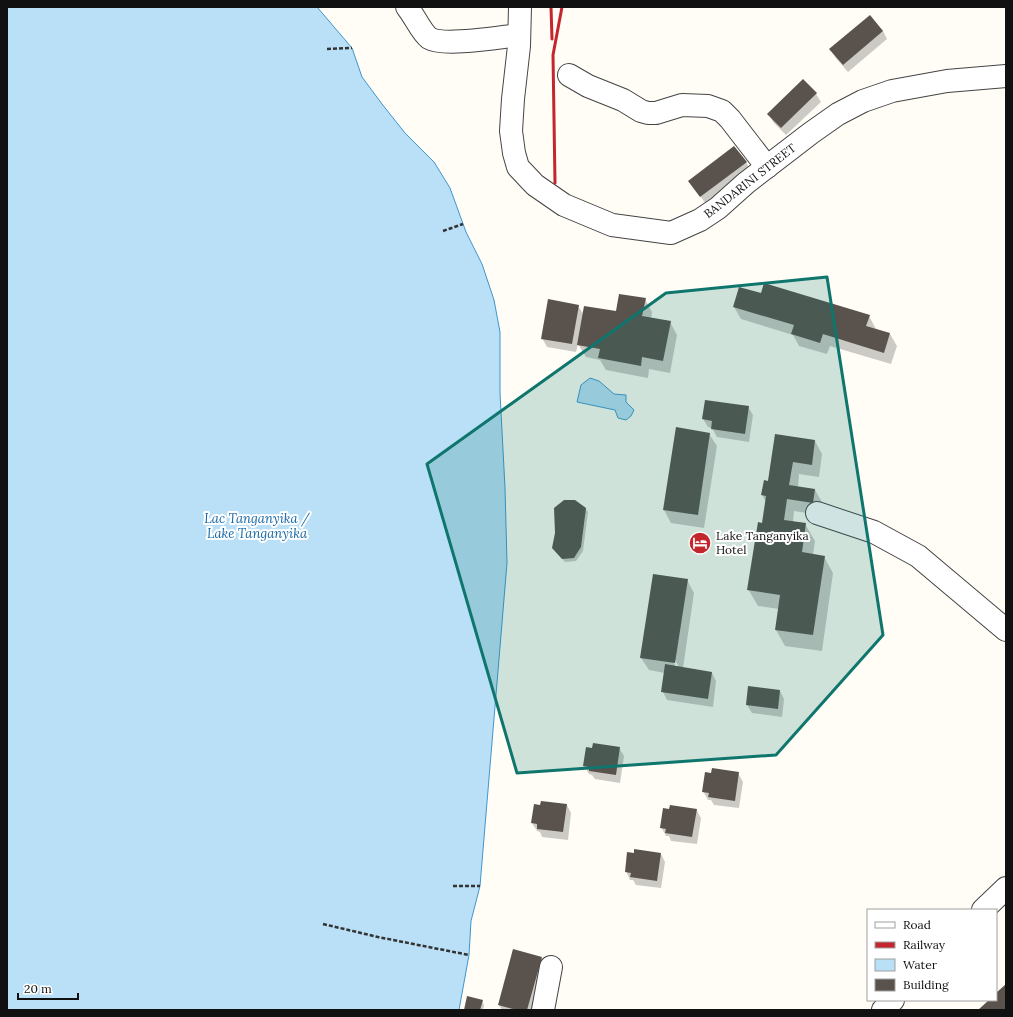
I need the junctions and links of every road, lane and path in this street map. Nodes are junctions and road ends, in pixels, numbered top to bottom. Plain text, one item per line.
1 (408, 7) edge
2 (520, 7) edge
3 (519, 35) junction
4 (352, 48) dead end
5 (327, 49) dead end
6 (569, 76) dead end
7 (1006, 76) edge
8 (767, 167) junction
9 (463, 224) dead end
10 (443, 231) dead end
11 (817, 513) dead end
12 (1006, 630) edge
13 (453, 886) dead end
14 (480, 886) dead end
15 (1006, 888) edge
16 (984, 909) edge
17 (323, 924) dead end
18 (469, 955) dead end
19 (551, 967) dead end
20 (892, 1001) edge
21 (543, 1010) edge
22 (883, 1010) edge

1 - 3 street
2 - 3 street, BANDARINI STREET
3 - 8 street, BANDARINI STREET
4 - 5 path
6 - 8 street
7 - 8 street, BANDARINI STREET
9 - 10 path
11 - 12 street
13 - 14 path
15 - 16 street
17 - 18 path
19 - 21 street
20 - 22 street

